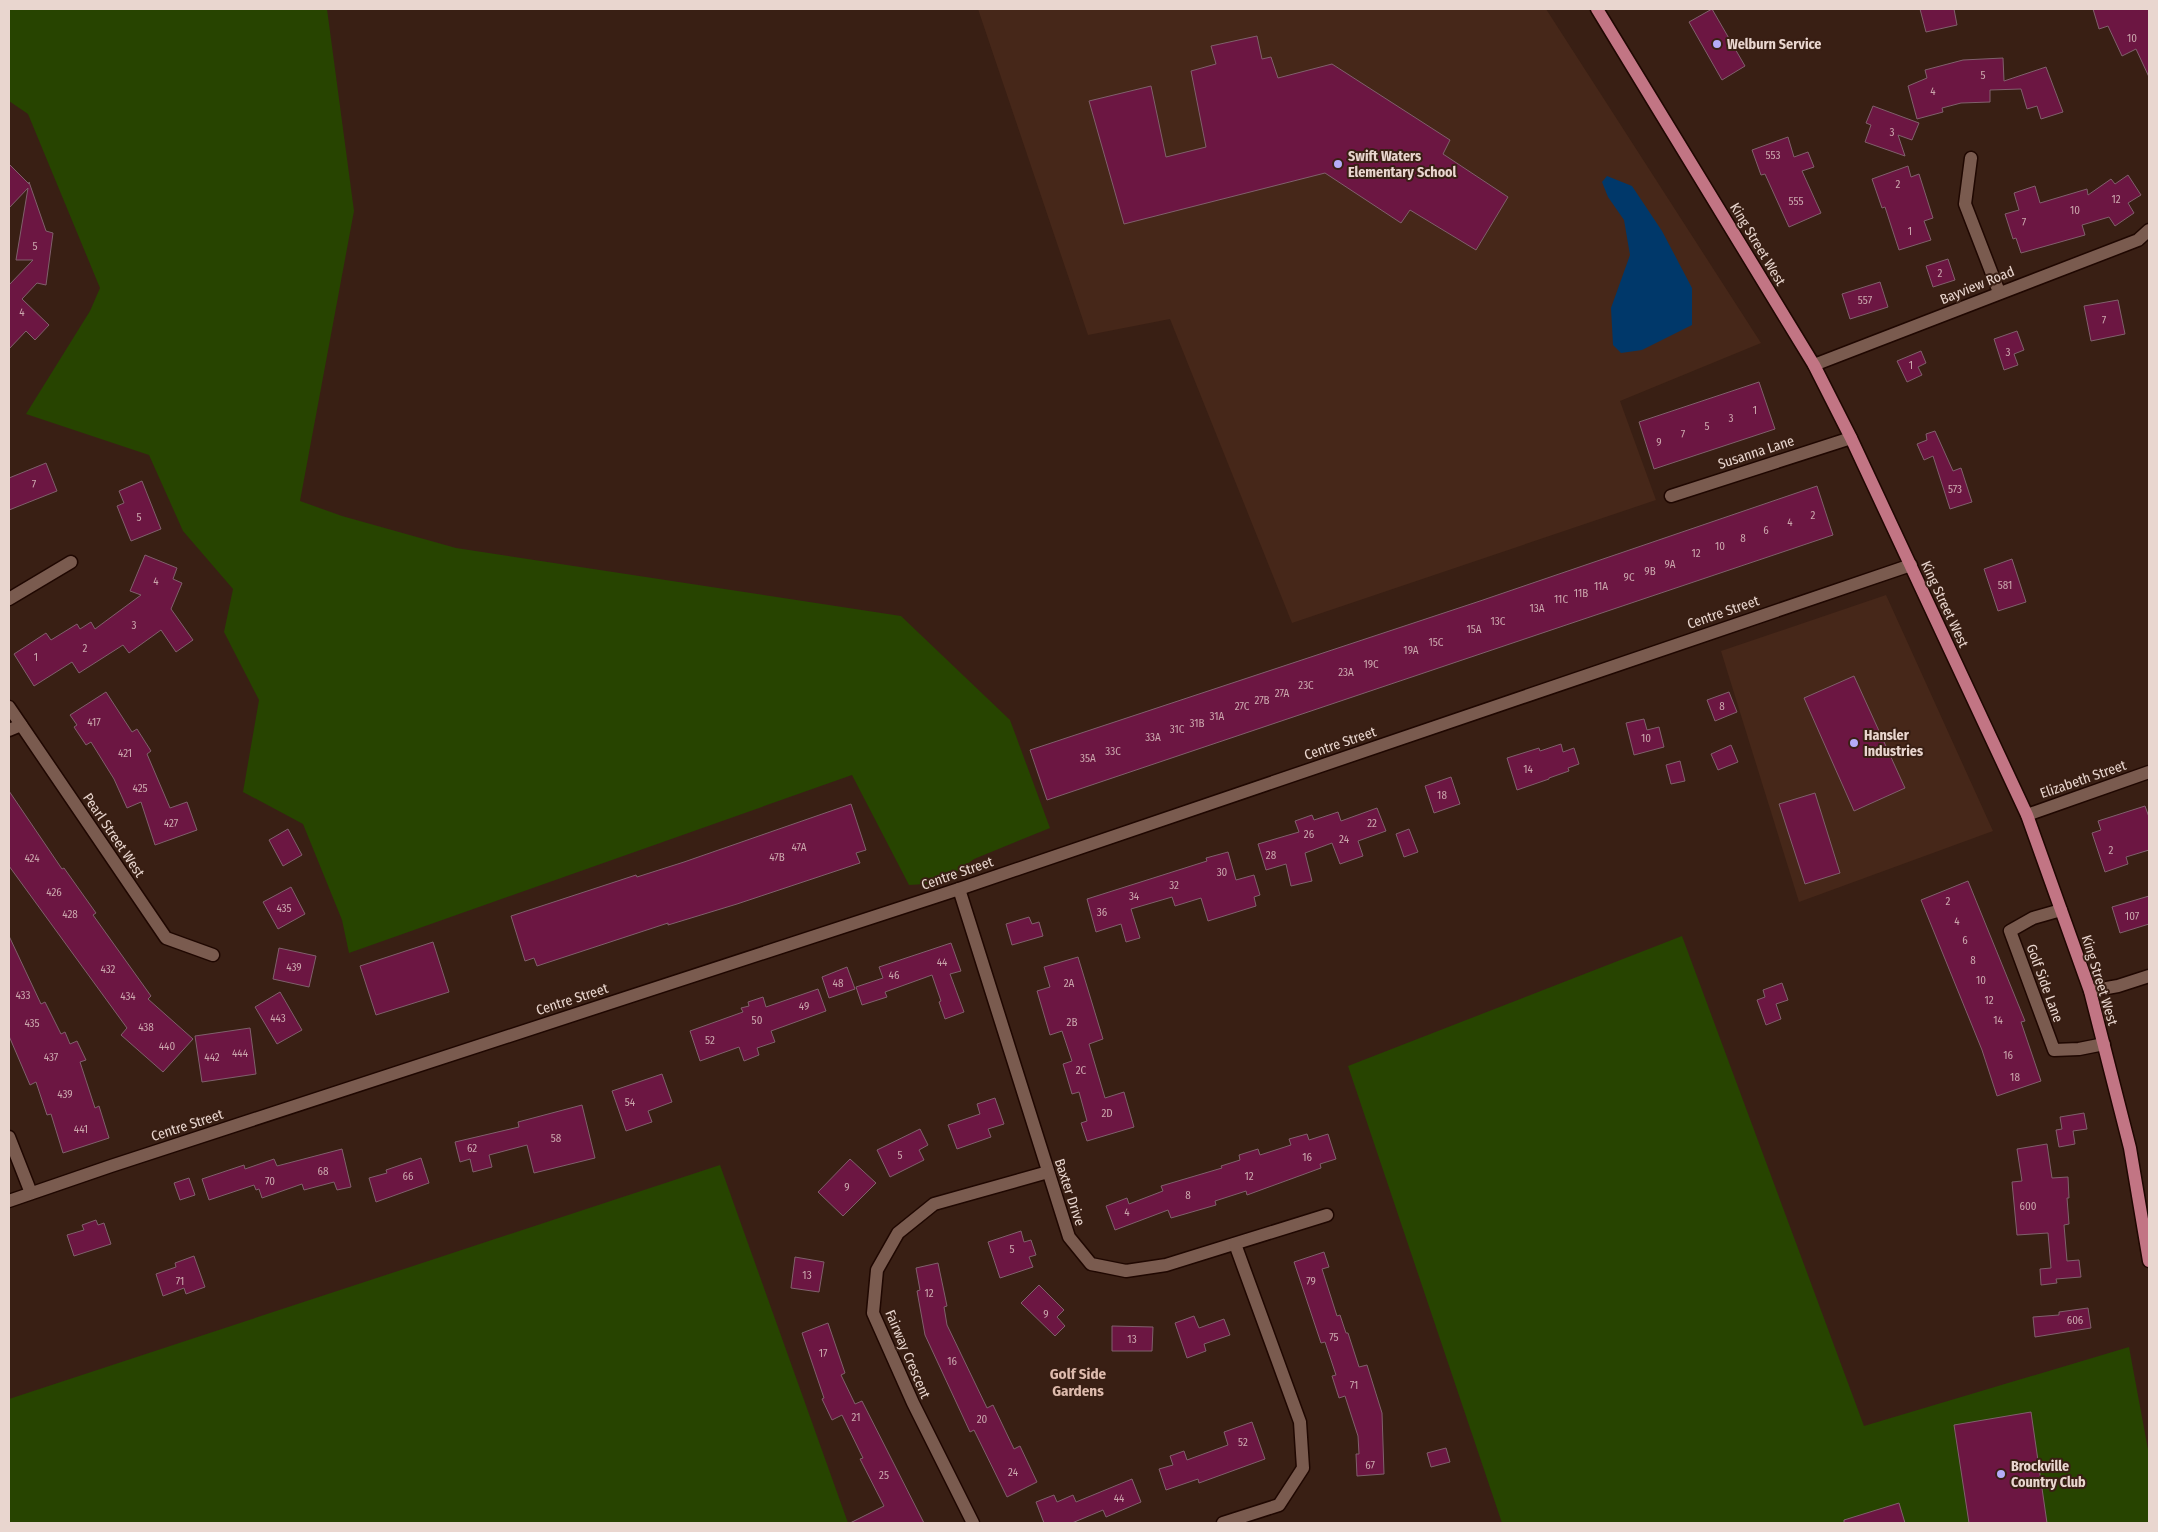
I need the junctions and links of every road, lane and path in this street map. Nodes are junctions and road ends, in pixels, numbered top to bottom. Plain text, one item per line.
1 (1597, 9) edge
2 (1971, 158) dead end
3 (2149, 230) edge
4 (1999, 292) junction
5 (1814, 364) junction
6 (1851, 438) junction
7 (1671, 496) dead end
8 (71, 562) dead end
9 (1911, 565) junction
10 (9, 599) edge
11 (9, 707) edge
12 (15, 728) edge
13 (2149, 772) edge
14 (2027, 815) junction
15 (959, 889) junction
16 (2061, 910) junction
17 (213, 955) dead end
18 (2149, 976) edge
19 (2090, 991) junction
20 (2104, 1044) junction
21 (9, 1136) edge
22 (1048, 1172) junction
23 (30, 1193) junction
24 (9, 1201) edge
25 (1327, 1215) dead end
26 (1235, 1244) junction
27 (2149, 1261) edge
28 (973, 1523) edge
29 (1223, 1523) edge

1 - 5 main road, King Street West
2 - 4 street
3 - 4 street, Bayview Road
4 - 5 street, Bayview Road
5 - 6 main road, King Street West
6 - 7 street, Susanna Lane
6 - 9 main road, King Street West
8 - 10 street
9 - 14 main road, King Street West
9 - 15 street, Centre Street
11 - 12 street, Pearl Street West
12 - 17 street, Pearl Street West
13 - 14 street, Elizabeth Street
14 - 16 main road, King Street West
15 - 22 street, Baxter Drive
15 - 23 street, Centre Street
16 - 19 main road, King Street West
16 - 20 street, Golf Side Lane
18 - 19 street
19 - 20 main road, King Street West
20 - 27 main road, King Street West
21 - 23 street
22 - 26 street, Baxter Drive
22 - 28 street, Fairway Crescent
23 - 24 street, Centre Street
25 - 26 street, Baxter Drive
26 - 29 street

